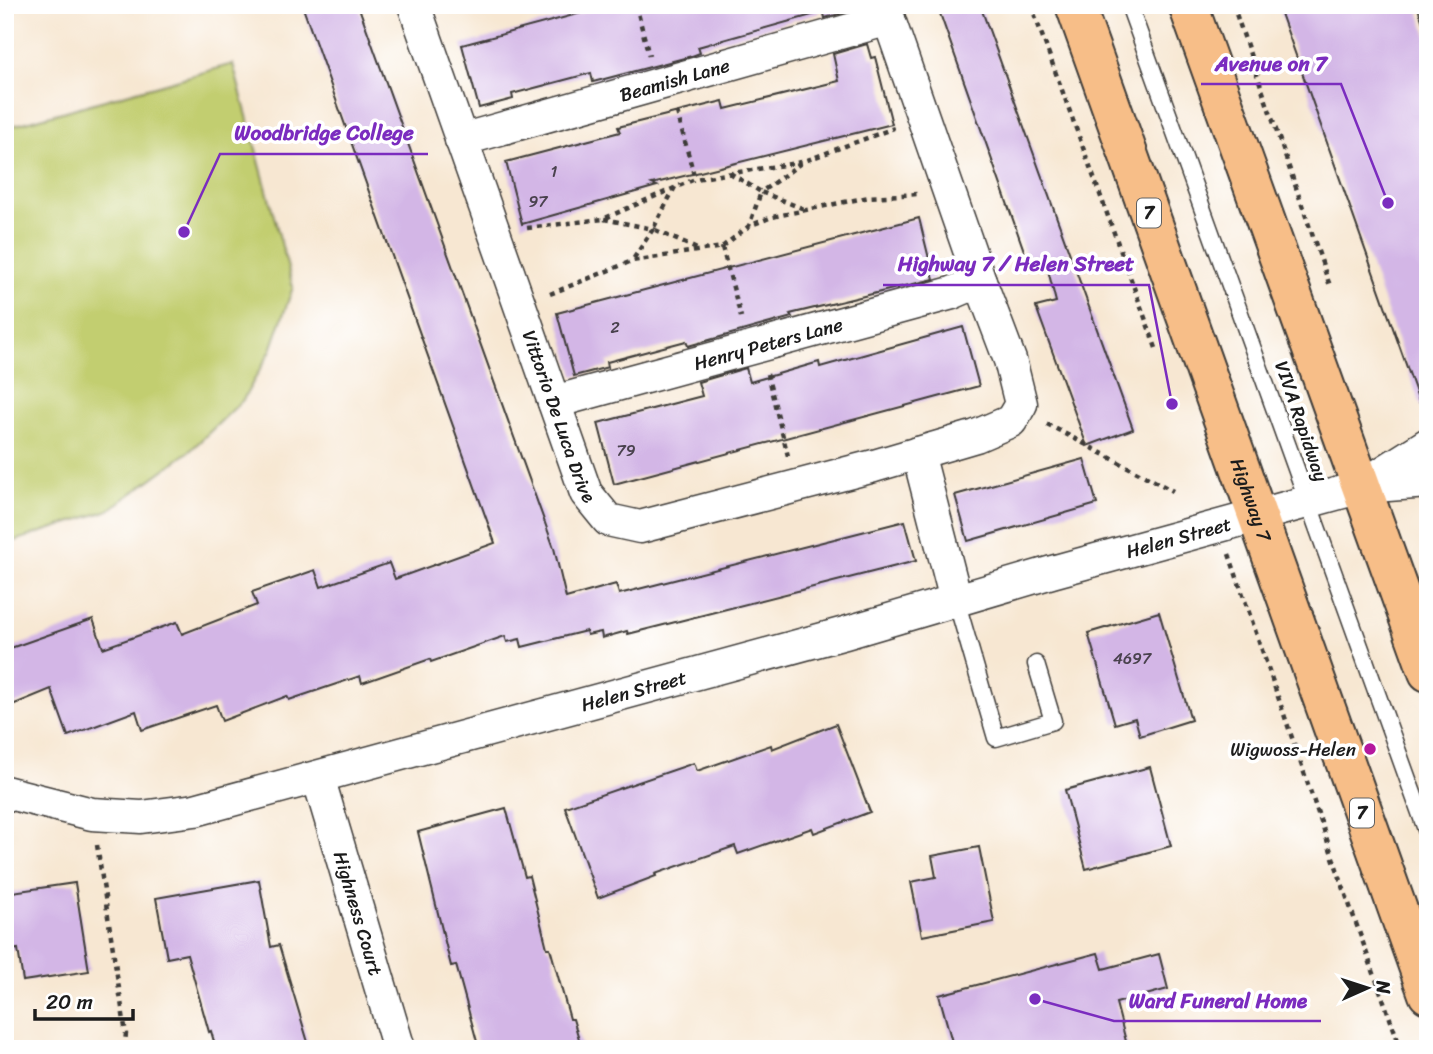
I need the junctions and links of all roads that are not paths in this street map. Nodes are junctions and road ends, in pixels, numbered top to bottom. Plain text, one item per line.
1 (414, 5) edge
2 (1075, 5) edge
3 (1188, 5) edge
4 (1132, 10) edge
5 (887, 12) edge
6 (461, 140) junction
7 (980, 281) junction
8 (554, 402) junction
9 (1428, 444) edge
10 (918, 453) junction
11 (1428, 482) edge
12 (1361, 486) junction
13 (1308, 501) junction
14 (1256, 515) junction
15 (956, 600) junction
16 (1036, 664) dead end
17 (1428, 672) edge
18 (318, 777) junction
19 (5, 792) edge
20 (1428, 835) edge
21 (1428, 994) edge
22 (399, 1049) edge

1 - 6 street, Vittorio De Luca Drive
2 - 14 main road, Highway 7 / 7
3 - 12 main road
4 - 13 lane, VIVA Rapidway
5 - 6 street, Beamish Lane
5 - 7 street, Vittorio De Luca Drive
6 - 8 street, Vittorio De Luca Drive
7 - 8 street, Henry Peters Lane
7 - 10 street, Vittorio De Luca Drive
8 - 10 street, Vittorio De Luca Drive
9 - 12 street
10 - 15 street
11 - 12 street
12 - 13 street, Helen Street
12 - 17 main road
13 - 14 street, Helen Street
13 - 20 lane, VIVA Rapidway
14 - 15 street, Helen Street
14 - 21 main road, Highway 7 / 7
15 - 16 lane
15 - 18 street, Helen Street
18 - 19 street, Helen Street
18 - 22 street, Highness Court

